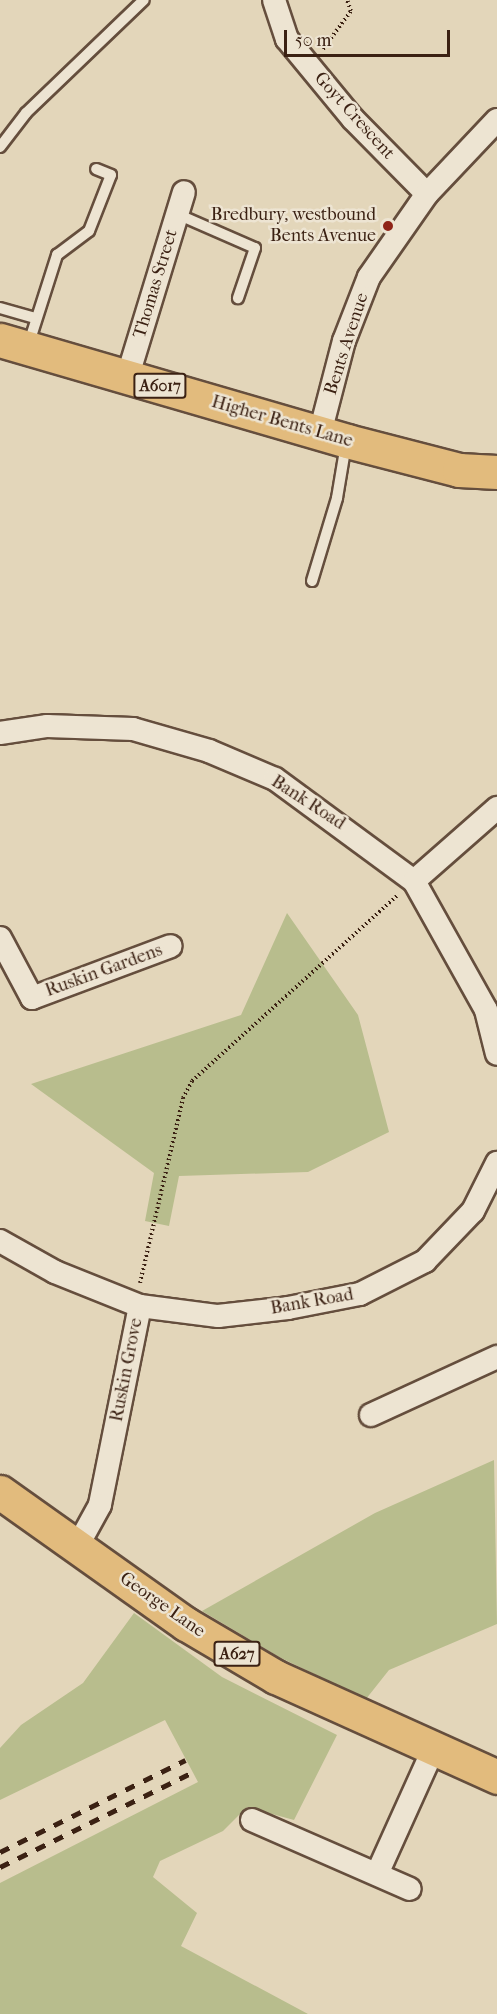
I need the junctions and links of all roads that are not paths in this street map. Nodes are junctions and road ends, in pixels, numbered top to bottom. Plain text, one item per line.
1 (144, 0) edge
2 (274, 0) edge
3 (496, 124) edge
4 (0, 147) edge
5 (96, 169) dead end
6 (184, 192) dead end
7 (427, 194) junction
8 (177, 214) junction
9 (238, 298) dead end
10 (0, 308) edge
11 (21, 335) edge
12 (128, 375) junction
13 (333, 437) junction
14 (497, 472) edge
15 (312, 581) dead end
16 (0, 733) edge
17 (497, 808) edge
18 (414, 881) junction
19 (0, 939) edge
20 (171, 946) dead end
21 (497, 1054) edge
22 (497, 1163) edge
23 (0, 1241) edge
24 (137, 1305) junction
25 (497, 1357) edge
26 (371, 1415) dead end
27 (0, 1492) edge
28 (78, 1545) junction
29 (434, 1748) junction
30 (497, 1777) edge
31 (252, 1820) dead end
32 (377, 1874) junction
33 (410, 1889) dead end

1 - 4 lane
2 - 7 street, Goyt Crescent
3 - 7 street, Bents Avenue
5 - 11 lane
6 - 8 street, Thomas Street
7 - 13 street, Bents Avenue
8 - 9 lane
8 - 12 street, Thomas Street
10 - 11 lane
11 - 12 main road, Higher Bents Lane / A6017
12 - 13 main road, Higher Bents Lane / A6017
13 - 14 main road, Higher Bents Lane / A6017
13 - 15 lane
16 - 18 street, Bank Road
17 - 18 street
18 - 21 street, Bank Road
19 - 20 street, Ruskin Gardens
22 - 24 street, Bank Road
23 - 24 street, Ruskin Grove
24 - 28 street, Ruskin Grove
25 - 26 street
27 - 28 main road, George Lane / A627
28 - 29 main road, George Lane / A627
29 - 30 main road, George Lane / A627
29 - 32 street
31 - 32 street
32 - 33 street

